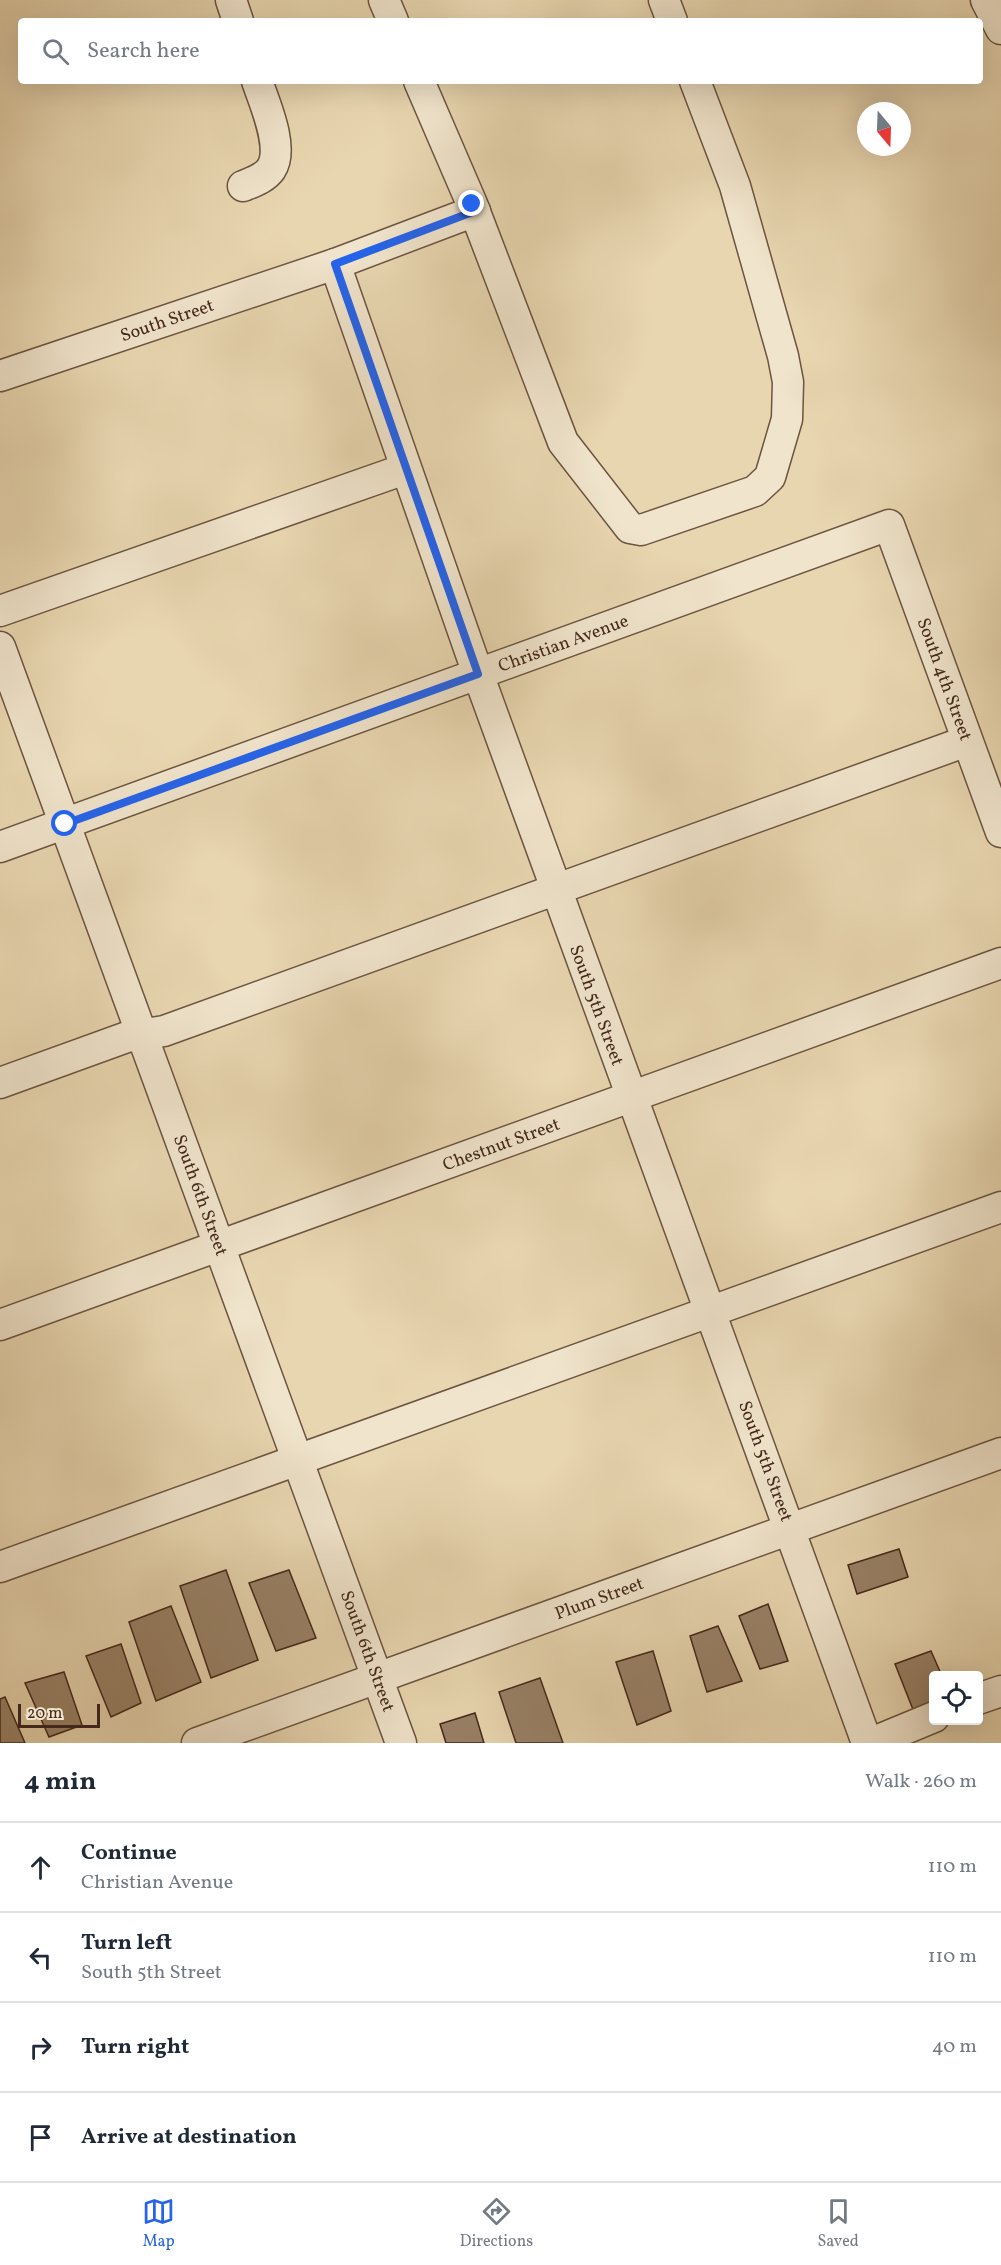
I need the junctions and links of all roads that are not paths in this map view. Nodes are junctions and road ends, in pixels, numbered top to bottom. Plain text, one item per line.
1 (231, 0) edge
2 (664, 0) edge
3 (986, 0) edge
4 (237, 18) edge
5 (671, 18) edge
6 (1001, 29) edge
7 (258, 84) edge
8 (420, 84) edge
9 (696, 84) edge
10 (243, 186) dead end
11 (475, 211) junction
12 (335, 264) junction
13 (0, 376) edge
14 (405, 469) junction
15 (889, 525) joint
16 (0, 611) edge
17 (0, 647) edge
18 (478, 674) junction
19 (967, 741) junction
20 (65, 824) junction
21 (1001, 832) edge
22 (0, 847) edge
23 (556, 891) junction
24 (1001, 963) edge
25 (142, 1036) junction
26 (0, 1083) edge
27 (631, 1097) junction
28 (1001, 1207) edge
29 (220, 1246) junction
30 (710, 1311) junction
31 (0, 1325) edge
32 (1001, 1453) edge
33 (298, 1459) junction
34 (791, 1529) junction
35 (0, 1567) edge
36 (378, 1678) junction
37 (1001, 1691) edge
38 (983, 1697) edge
39 (929, 1719) edge
40 (197, 1743) edge
41 (400, 1743) edge
42 (869, 1743) edge

1 - 4 street
2 - 5 street
3 - 6 street
7 - 10 street
8 - 11 street
9 - 11 street
11 - 12 street, South Street
12 - 13 street, South Street
12 - 14 street, South 5th Street
14 - 16 street
14 - 18 street, South 5th Street
15 - 18 street, Christian Avenue
15 - 19 street, South 4th Street
17 - 20 street, South 6th Street
18 - 20 street, Christian Avenue
18 - 23 street, South 5th Street
19 - 21 street, South 4th Street
19 - 23 street
20 - 22 street, Christian Avenue
20 - 25 street, South 6th Street
23 - 25 street
23 - 27 street, South 5th Street
24 - 27 street, Chestnut Street
25 - 26 street
25 - 29 street, South 6th Street
27 - 29 street, Chestnut Street
27 - 30 street, South 5th Street
28 - 30 street
29 - 31 street, Chestnut Street
29 - 33 street, South 6th Street
30 - 33 street
30 - 34 street, South 5th Street
32 - 34 street, Plum Street
33 - 35 street
33 - 36 street, South 6th Street
34 - 36 street, Plum Street
34 - 42 street, South 5th Street
36 - 40 street, Plum Street
36 - 41 street, South 6th Street
37 - 38 street
39 - 42 street

